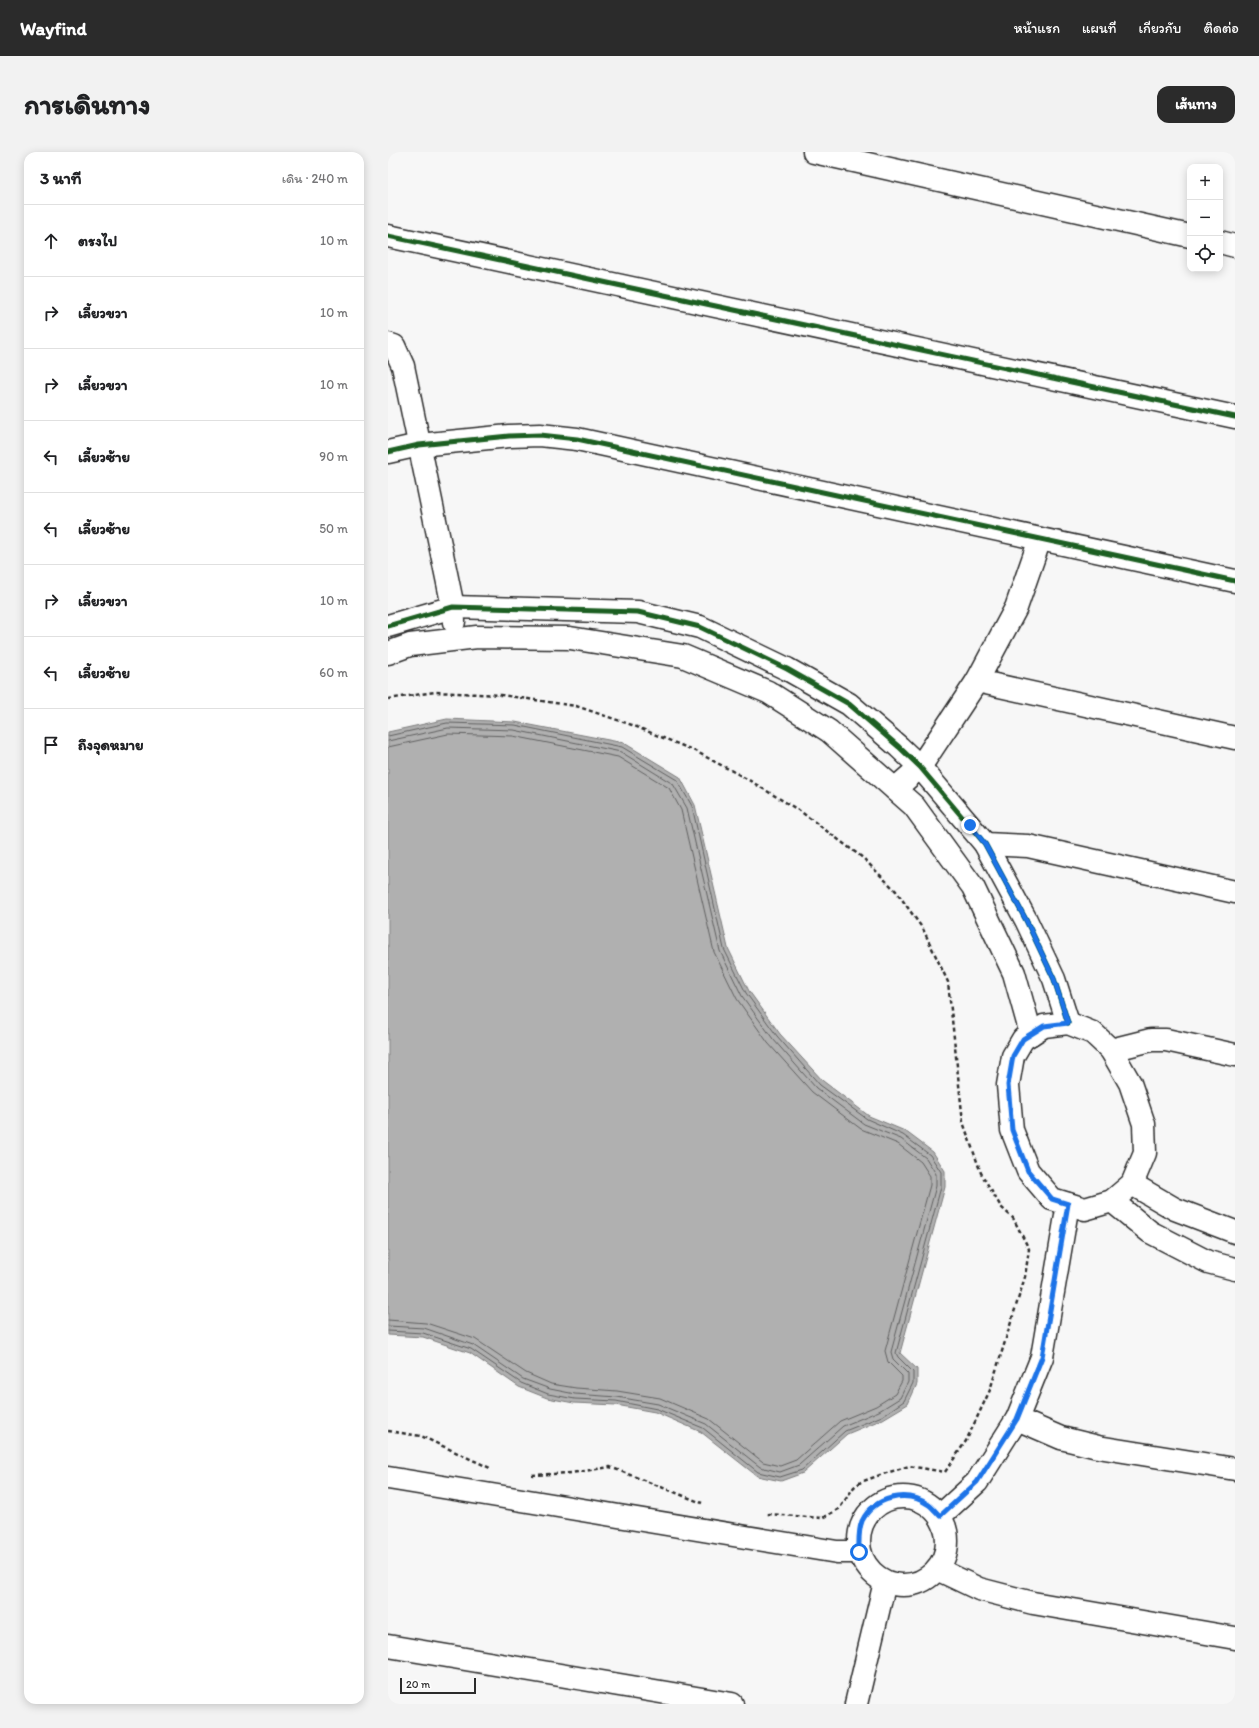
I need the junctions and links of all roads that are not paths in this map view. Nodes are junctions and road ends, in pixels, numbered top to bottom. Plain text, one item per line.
1 (814, 152) edge
2 (1187, 235) edge
3 (388, 236) edge
4 (1223, 243) edge
5 (1235, 246) edge
6 (388, 344) edge
7 (1235, 417) edge
8 (419, 445) junction
9 (388, 452) edge
10 (1040, 539) junction
11 (1235, 581) edge
12 (453, 607) junction
13 (388, 626) edge
14 (456, 639) junction
15 (388, 653) edge
16 (978, 681) junction
17 (1235, 738) edge
18 (920, 767) junction
19 (895, 790) junction
20 (985, 844) junction
21 (1235, 892) edge
22 (1068, 1023) junction
23 (1031, 1034) junction
24 (1111, 1050) junction
25 (1235, 1055) edge
26 (1132, 1184) junction
27 (1112, 1202) junction
28 (1068, 1204) junction
29 (1235, 1232) edge
30 (1235, 1269) edge
31 (1017, 1419) junction
32 (1235, 1469) edge
33 (388, 1478) edge
34 (940, 1516) junction
35 (859, 1552) junction
36 (937, 1569) junction
37 (885, 1582) junction
38 (1235, 1638) edge
39 (388, 1646) edge
40 (732, 1704) edge
41 (856, 1704) edge

1 - 2 street
3 - 7 street
4 - 5 street
6 - 8 street
8 - 9 street
8 - 10 street
8 - 12 street
10 - 11 street
10 - 16 street
12 - 13 street
12 - 14 street
12 - 18 street
14 - 15 street
14 - 19 street
16 - 17 street
16 - 18 street
18 - 19 street
18 - 20 street
19 - 23 street
20 - 21 street
20 - 22 street
22 - 23 street
22 - 24 street
23 - 28 street
24 - 25 street
24 - 26 street
26 - 27 street
26 - 29 street
27 - 28 street
27 - 30 street
28 - 31 street
31 - 32 street
31 - 34 street
33 - 35 street
34 - 35 street
34 - 36 street
35 - 37 street
36 - 37 street
36 - 38 street
37 - 41 street
39 - 40 street

